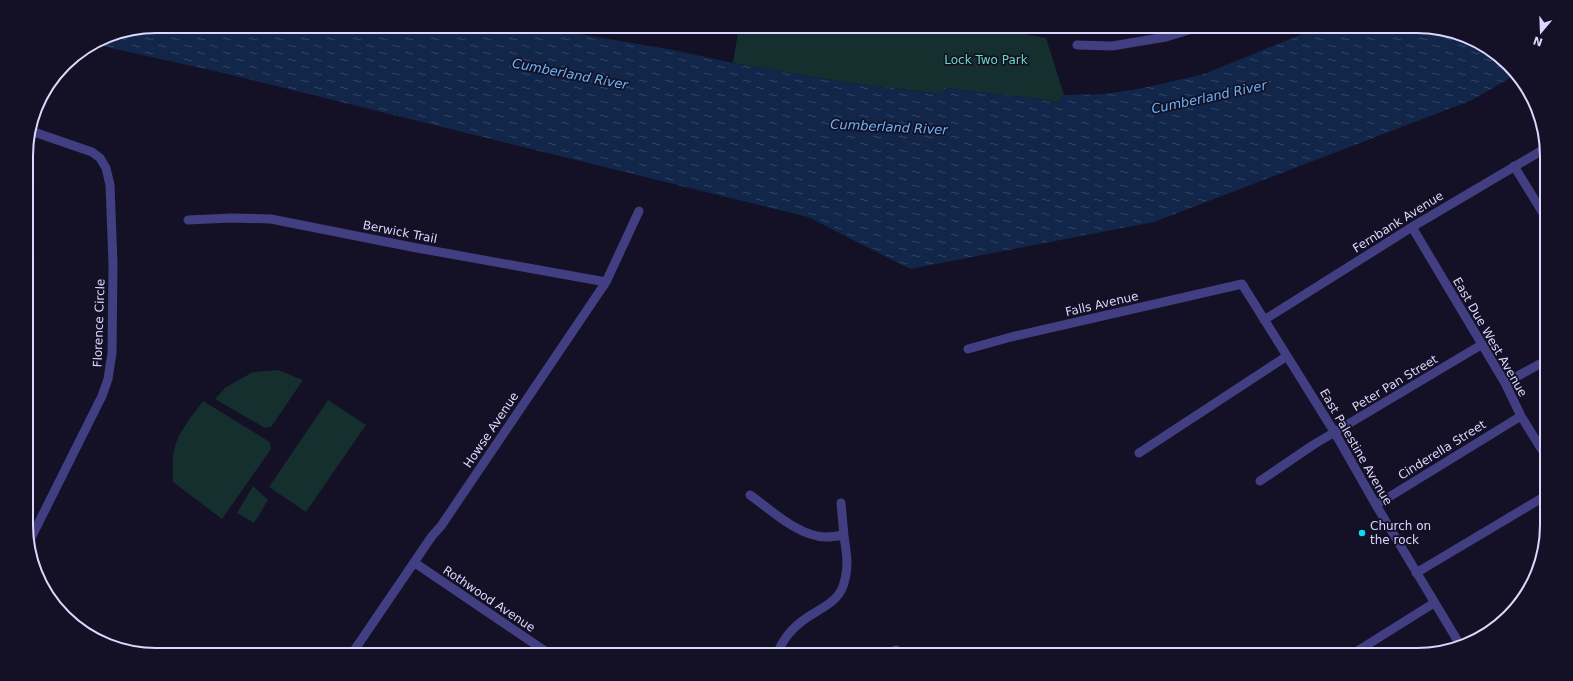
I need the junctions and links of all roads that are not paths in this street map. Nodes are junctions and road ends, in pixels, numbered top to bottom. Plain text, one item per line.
1 (1179, 33) edge
2 (1077, 45) dead end
3 (35, 133) edge
4 (1540, 152) edge
5 (1514, 166) junction
6 (1540, 208) edge
7 (639, 211) dead end
8 (188, 220) dead end
9 (1412, 227) junction
10 (606, 282) junction
11 (1242, 285) joint
12 (1264, 320) junction
13 (1481, 345) junction
14 (968, 350) dead end
15 (1287, 356) junction
16 (1540, 363) edge
17 (1505, 383) junction
18 (1521, 416) junction
19 (1335, 433) junction
20 (1540, 447) edge
21 (1139, 453) dead end
22 (1260, 481) dead end
23 (750, 495) dead end
24 (1540, 499) edge
25 (841, 503) dead end
26 (1376, 505) junction
27 (34, 533) edge
28 (844, 535) junction
29 (415, 563) junction
30 (1416, 573) junction
31 (1434, 603) junction
32 (1458, 641) edge
33 (356, 648) edge
34 (541, 648) edge
35 (779, 648) edge
36 (1362, 648) edge

1 - 2 street
3 - 27 street, Florence Circle
4 - 5 street, Fernbank Avenue
5 - 6 street
5 - 9 street, Fernbank Avenue
7 - 10 street, Howse Avenue
8 - 10 street, Berwick Trail
9 - 12 street, Fernbank Avenue
9 - 13 street, East Due West Avenue
10 - 29 street, Howse Avenue
11 - 12 street, East Palestine Avenue
11 - 14 street, Falls Avenue
12 - 15 street, East Palestine Avenue
13 - 17 street, East Due West Avenue
13 - 19 street, Peter Pan Street
15 - 19 street, East Palestine Avenue
15 - 21 street
16 - 17 street
17 - 18 street, East Due West Avenue
18 - 20 street, East Due West Avenue
18 - 26 street, Cinderella Street
19 - 22 street, Peter Pan Street
19 - 26 street, East Palestine Avenue
23 - 28 street
24 - 30 street
25 - 28 street
26 - 30 street, East Palestine Avenue
28 - 35 street
29 - 33 street, Howse Avenue
29 - 34 street, Rothwood Avenue
30 - 31 street, East Palestine Avenue
31 - 32 street, East Palestine Avenue
31 - 36 street

